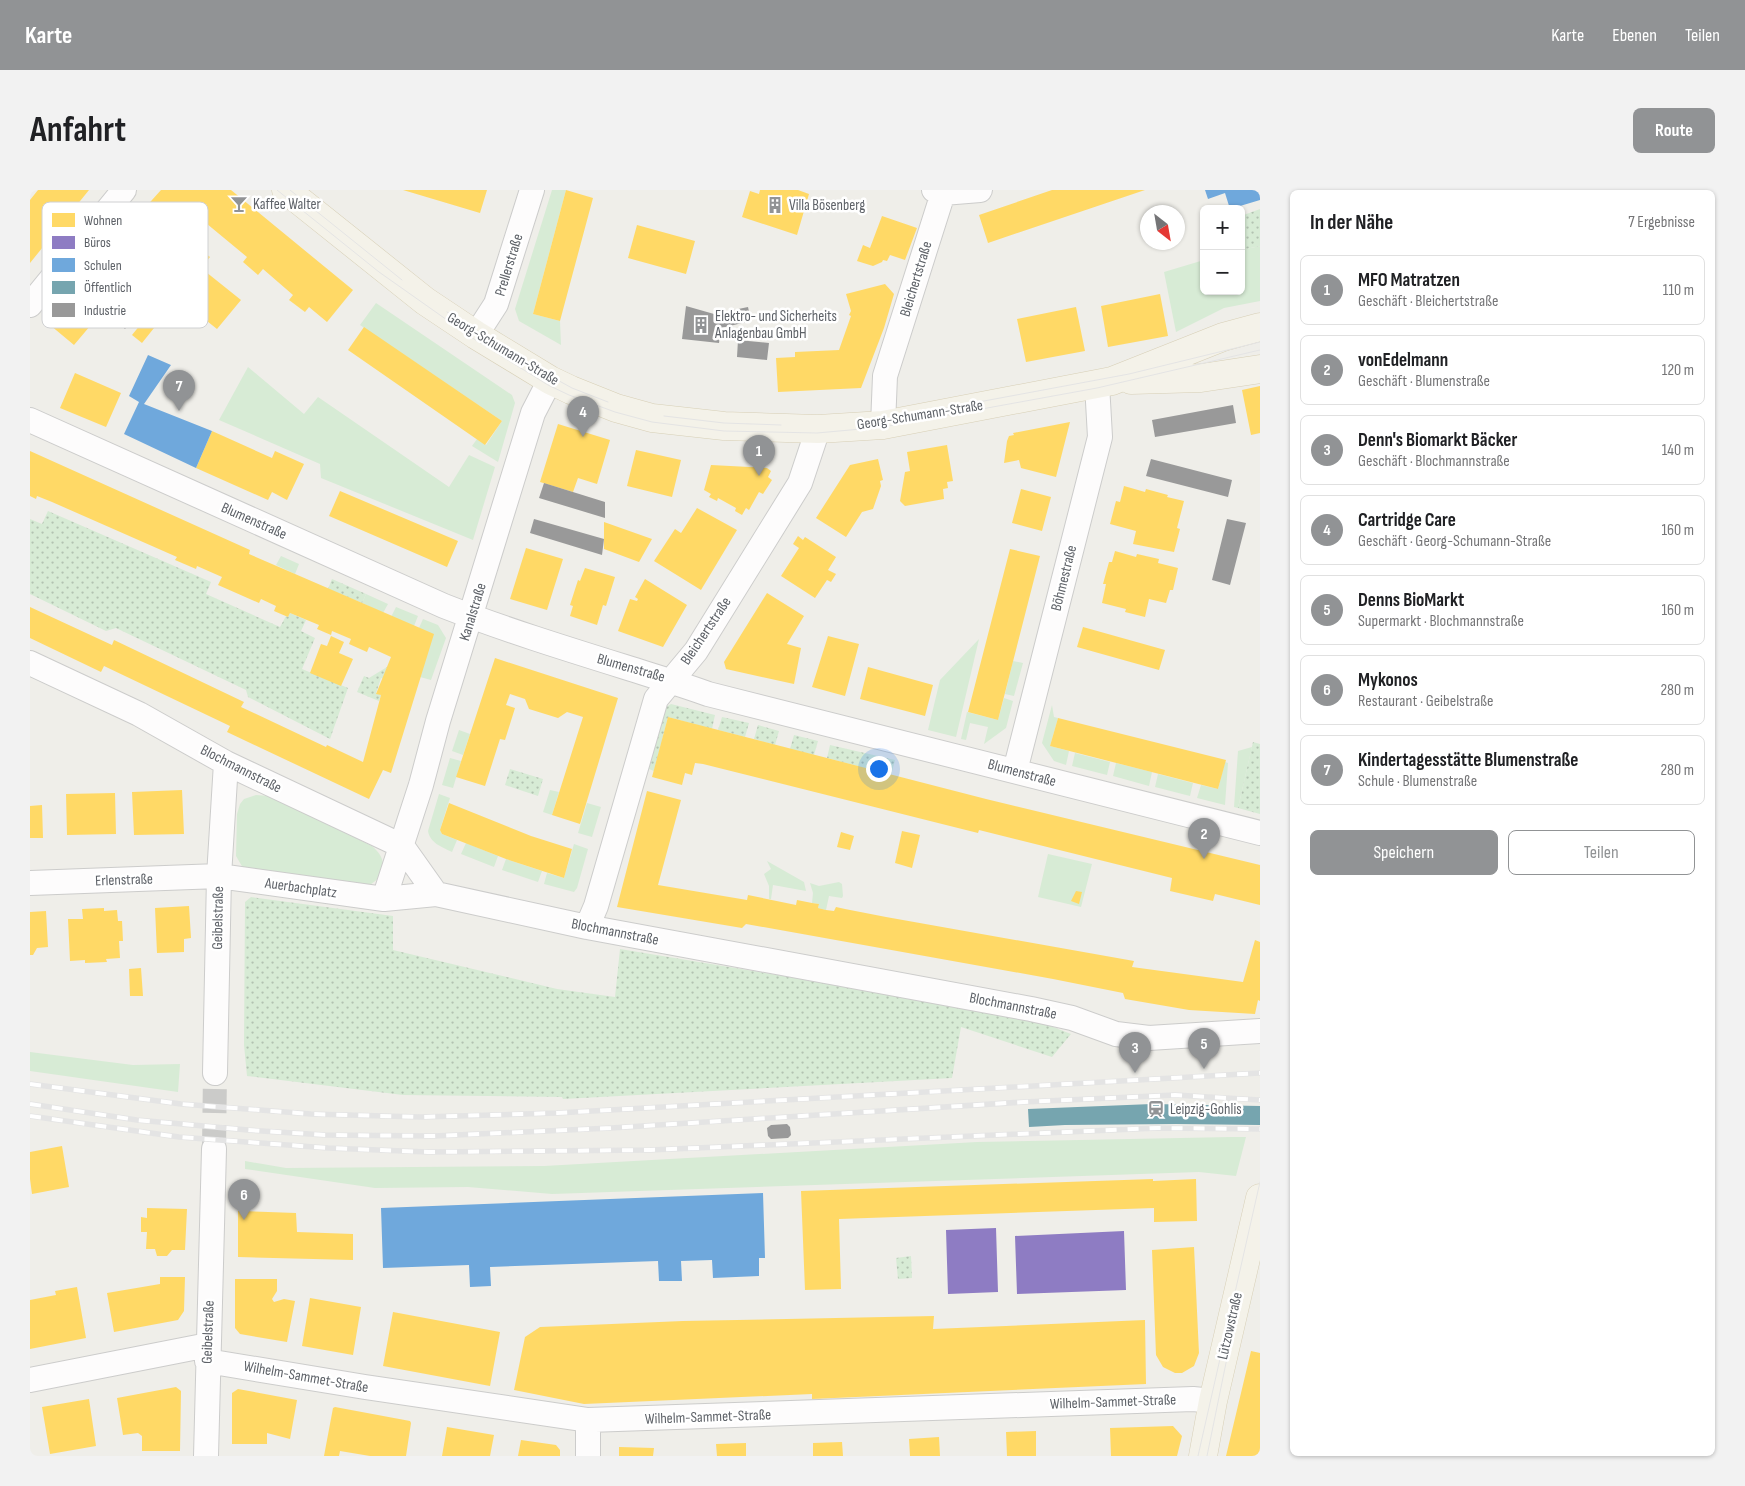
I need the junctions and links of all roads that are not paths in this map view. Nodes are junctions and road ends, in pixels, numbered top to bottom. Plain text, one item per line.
1 (124, 190) edge
2 (286, 190) edge
3 (532, 190) edge
4 (980, 190) edge
5 (939, 192) edge
6 (114, 202) edge
7 (42, 290) edge
8 (30, 305) edge
9 (1260, 327) edge
10 (476, 335) junction
11 (1260, 370) edge
12 (550, 380) junction
13 (1104, 382) junction
14 (30, 420) edge
15 (882, 425) junction
16 (818, 429) junction
17 (471, 617) junction
18 (30, 663) edge
19 (671, 680) junction
20 (226, 763) junction
21 (1015, 771) junction
22 (1260, 833) edge
23 (402, 846) junction
24 (219, 876) junction
25 (30, 883) edge
26 (436, 894) junction
27 (384, 899) junction
28 (587, 927) junction
29 (1260, 1031) edge
30 (215, 1073) tunnel mouth
31 (214, 1149) tunnel mouth
32 (1260, 1198) edge
33 (207, 1353) junction
34 (30, 1380) edge
35 (1213, 1401) junction
36 (588, 1420) junction
37 (206, 1456) edge
38 (588, 1456) edge
39 (1203, 1456) edge

1 - 6 street
2 - 10 main road, Georg-Schumann-Straße
3 - 10 street, Prellerstraße
4 - 5 street
5 - 15 street, Bleichertstraße
7 - 8 street
9 - 13 main road, Georg-Schumann-Straße
10 - 12 main road, Georg-Schumann-Straße
11 - 13 main road, Georg-Schumann-Straße
12 - 16 main road, Georg-Schumann-Straße
12 - 17 street, Kanalstraße
13 - 15 main road, Georg-Schumann-Straße
13 - 21 street, Böhmestraße
14 - 17 street, Blumenstraße
15 - 16 main road, Georg-Schumann-Straße
16 - 19 street, Bleichertstraße
17 - 19 street, Blumenstraße
17 - 23 street, Kanalstraße
18 - 20 street, Blochmannstraße
19 - 21 street, Blumenstraße
19 - 28 street, Bleichertstraße
20 - 23 street, Blochmannstraße
20 - 24 street, Geibelstraße
21 - 22 street, Blumenstraße
23 - 26 street, Blochmannstraße
23 - 27 street
24 - 25 street, Erlenstraße
24 - 27 street, Auerbachplatz
24 - 30 street, Geibelstraße
26 - 27 street, Auerbachplatz
26 - 28 street, Blochmannstraße
28 - 29 street, Blochmannstraße
31 - 33 street, Geibelstraße
32 - 35 main road, Lützowstraße
33 - 34 street, Wilhelm-Sammet-Straße
33 - 36 street, Wilhelm-Sammet-Straße
33 - 37 street, Geibelstraße
35 - 36 street, Wilhelm-Sammet-Straße
35 - 39 main road, Lützowstraße
36 - 38 street

